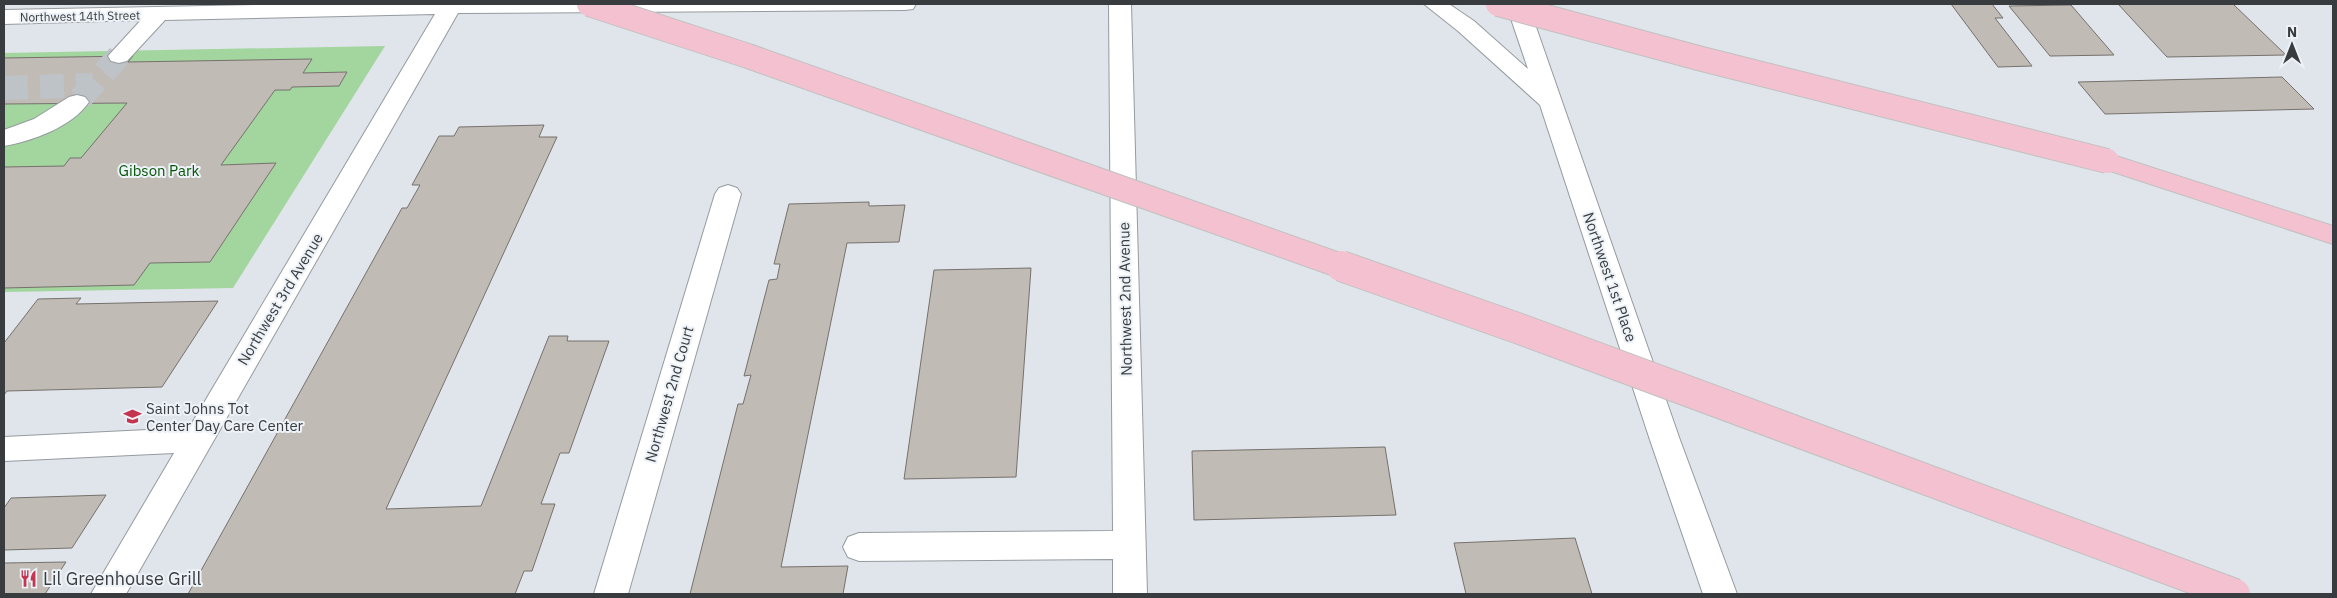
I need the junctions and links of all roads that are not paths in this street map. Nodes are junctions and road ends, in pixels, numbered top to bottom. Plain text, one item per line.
1 (589, 4) edge
2 (905, 4) edge
3 (1120, 4) edge
4 (1435, 4) edge
5 (1498, 4) edge
6 (1517, 4) edge
7 (451, 6) edge
8 (158, 15) junction
9 (4, 18) edge
10 (119, 56) tunnel mouth
11 (77, 102) tunnel mouth
12 (1551, 103) junction
13 (4, 138) edge
14 (2108, 161) junction
15 (728, 194) dead end
16 (2333, 218) edge
17 (2333, 235) edge
18 (198, 440) junction
19 (4, 449) edge
20 (1130, 545) junction
21 (859, 547) dead end
22 (108, 594) edge
23 (611, 594) edge
24 (1130, 594) edge
25 (1720, 594) edge
26 (2235, 594) edge

1 - 26 highway, bridge
2 - 7 street, Northwest 14th Street
3 - 20 street, Northwest 2nd Avenue
4 - 12 street, Northwest 1st Place
5 - 14 highway, bridge
6 - 12 street
7 - 8 street, Northwest 14th Street
7 - 18 street, Northwest 3rd Avenue
8 - 9 street, Northwest 14th Street
8 - 10 street
11 - 13 street
12 - 25 street, Northwest 1st Place
14 - 16 highway
14 - 17 highway
15 - 23 street, Northwest 2nd Court
18 - 19 street
18 - 22 street, Northwest 3rd Avenue
20 - 21 street
20 - 24 street, Northwest 2nd Avenue

